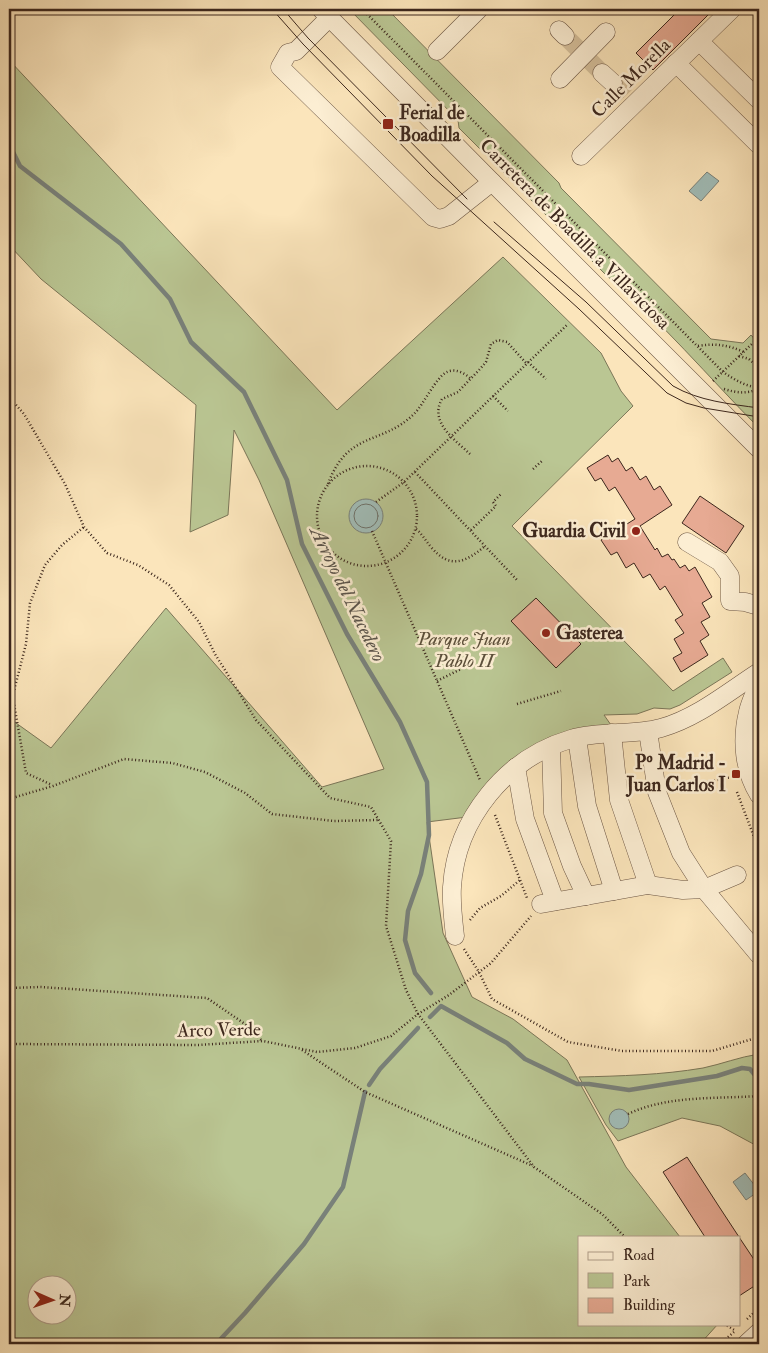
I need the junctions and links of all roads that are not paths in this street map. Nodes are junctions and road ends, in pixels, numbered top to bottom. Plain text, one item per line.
1 (479, 9) edge
2 (732, 9) edge
3 (326, 13) edge
4 (606, 32) dead end
5 (699, 41) junction
6 (437, 51) dead end
7 (676, 63) junction
8 (560, 78) dead end
9 (759, 100) edge
10 (759, 145) edge
11 (581, 156) dead end
12 (492, 182) junction
13 (758, 452) edge
14 (687, 542) dead end
15 (759, 606) edge
16 (759, 672) edge
17 (759, 683) edge
18 (717, 699) junction
19 (748, 710) junction
20 (648, 731) junction
21 (612, 733) junction
22 (578, 738) junction
23 (550, 746) junction
24 (516, 767) junction
25 (750, 790) edge
26 (737, 875) dead end
27 (648, 884) junction
28 (704, 889) junction
29 (614, 891) junction
30 (586, 896) junction
31 (455, 932) road end
32 (759, 955) edge
33 (759, 1332) edge
34 (746, 1344) edge

1 - 6 street
2 - 5 street, Calle Morella
3 - 12 street, Carretera de Boadilla a Villaviciosa
3 - 12 street
4 - 8 street
5 - 7 street, Calle Morella
5 - 9 street
7 - 10 street
7 - 11 street, Calle Morella
12 - 13 street, Carretera de Boadilla a Villaviciosa
14 - 15 street
16 - 18 street
17 - 19 street
18 - 19 street
18 - 20 street
19 - 25 street
20 - 21 street
20 - 28 street
21 - 22 street
21 - 27 street
22 - 23 street
22 - 29 street
23 - 24 street
23 - 30 street
24 - 30 street
24 - 31 street
26 - 28 street
27 - 28 street
27 - 29 street
28 - 32 street
29 - 30 street
33 - 34 street

